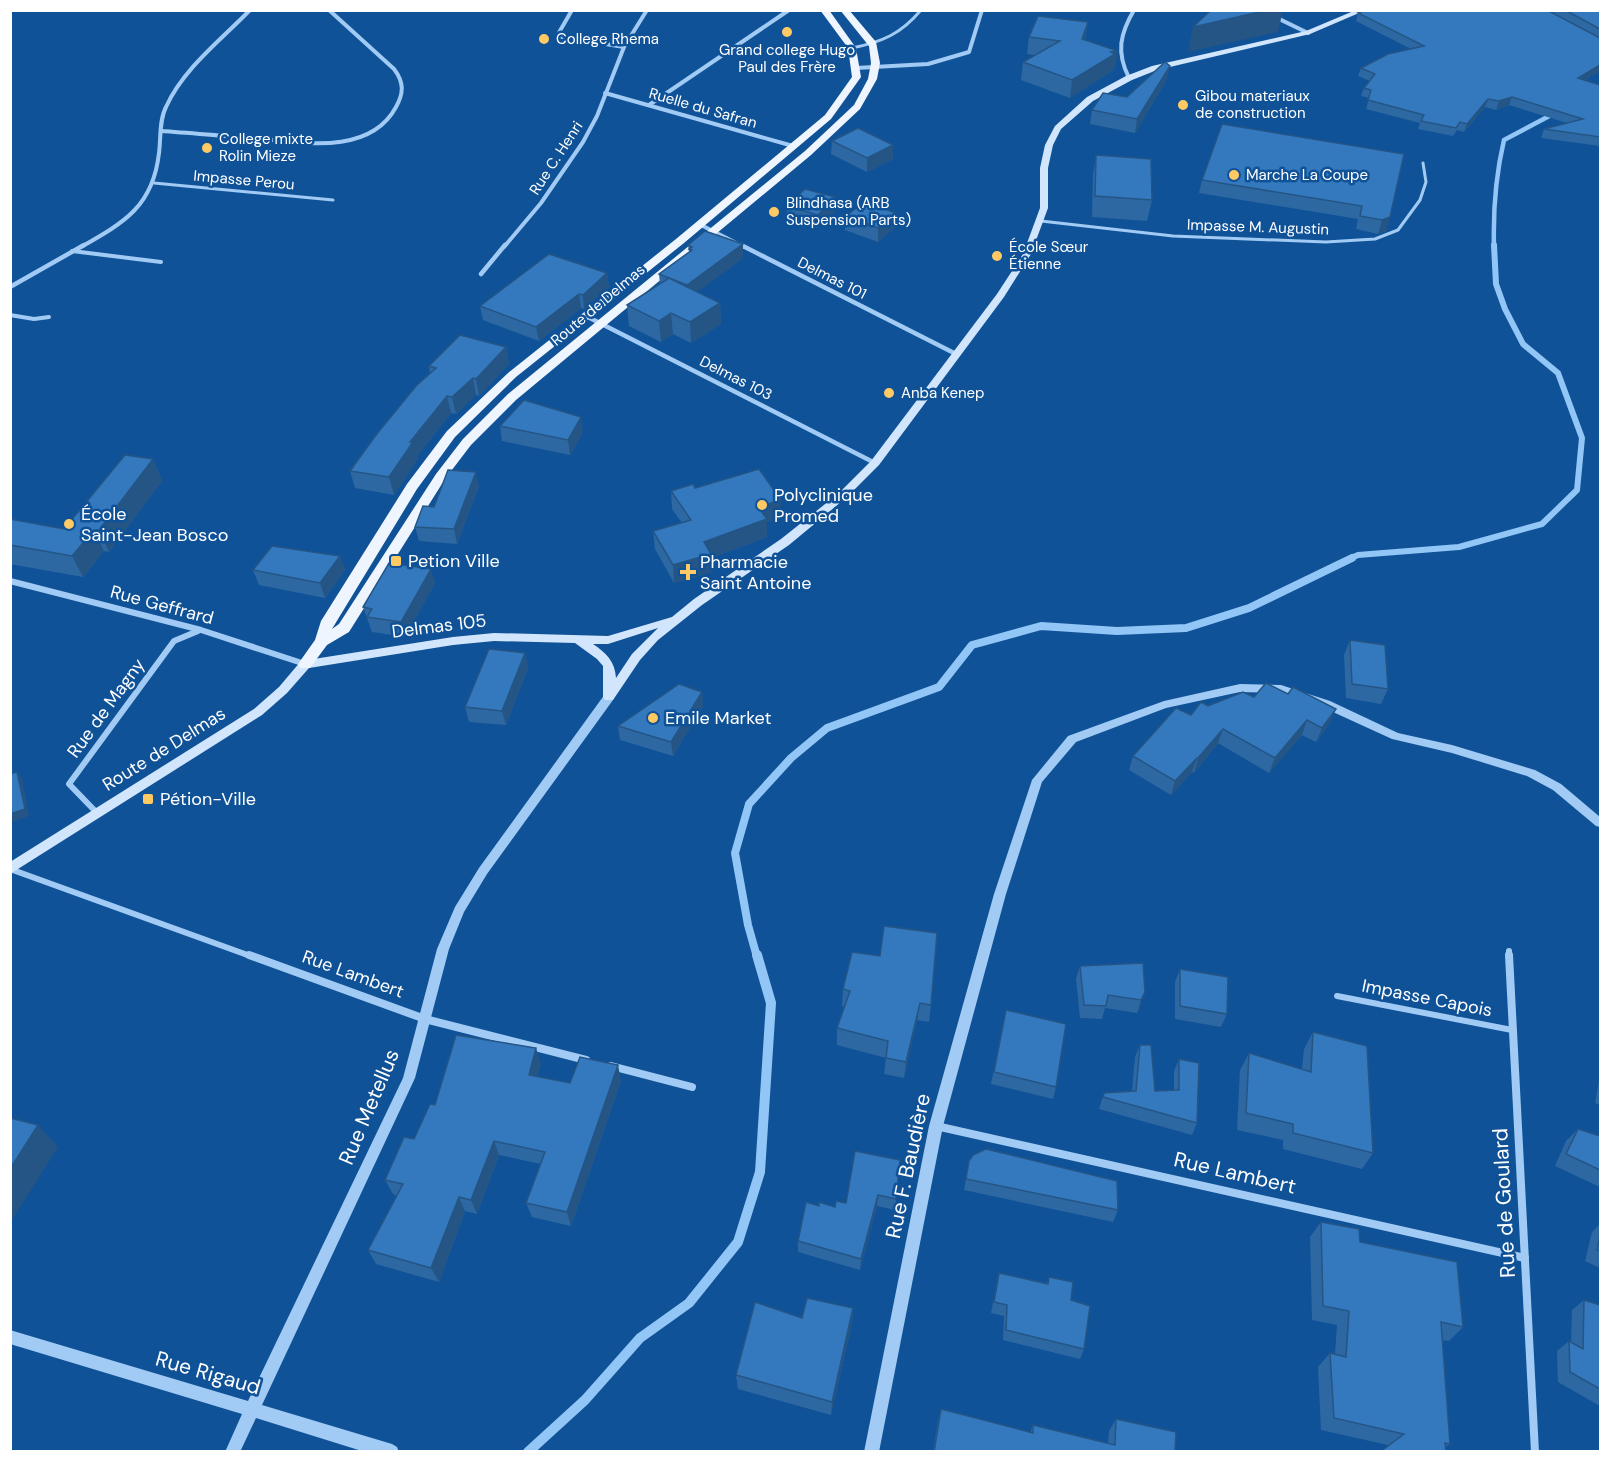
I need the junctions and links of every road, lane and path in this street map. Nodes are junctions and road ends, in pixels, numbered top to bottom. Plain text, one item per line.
1 (250, 10) edge
2 (329, 10) edge
3 (572, 10) edge
4 (647, 10) edge
5 (789, 10) edge
6 (824, 10) edge
7 (844, 10) edge
8 (921, 10) edge
9 (982, 10) edge
10 (1134, 10) edge
11 (1261, 10) edge
12 (1363, 10) edge
13 (1308, 33) junction
14 (873, 44) junction
15 (624, 47) junction
16 (852, 48) junction
17 (856, 68) junction
18 (875, 68) junction
19 (1129, 78) junction
20 (605, 93) junction
21 (649, 105) junction
22 (161, 131) junction
23 (793, 146) junction
24 (1424, 163) dead end
25 (154, 183) junction
26 (333, 200) dead end
27 (1041, 221) junction
28 (698, 224) junction
29 (713, 230) junction
30 (72, 251) junction
31 (161, 262) dead end
32 (481, 274) dead end
33 (10, 287) edge
34 (10, 315) edge
35 (586, 316) junction
36 (49, 317) dead end
37 (602, 323) junction
38 (956, 354) junction
39 (875, 463) junction
40 (10, 581) edge
41 (682, 615) junction
42 (201, 630) junction
43 (579, 640) junction
44 (322, 641) junction
45 (305, 664) junction
46 (609, 697) junction
47 (98, 814) junction
48 (1600, 823) edge
49 (11, 869) edge
50 (1509, 951) dead end
51 (1337, 996) dead end
52 (425, 1019) junction
53 (1512, 1030) junction
54 (692, 1087) dead end
55 (936, 1126) junction
56 (1525, 1258) junction
57 (10, 1337) edge
58 (254, 1408) junction
59 (232, 1452) edge
60 (392, 1452) edge
61 (871, 1452) edge
62 (1535, 1452) edge

1 - 22 street
2 - 22 street
3 - 15 street
4 - 15 street, Rue C. Henri
5 - 21 street
6 - 16 main road
7 - 14 main road
8 - 14 lane
9 - 18 street
10 - 19 street
11 - 13 street
12 - 13 main road
13 - 19 main road
14 - 16 lane
14 - 18 main road, Route de Delmas
15 - 20 street, Rue C. Henri
16 - 17 main road
17 - 18 street
17 - 23 main road, Route de Delmas
18 - 29 main road, Route de Delmas
19 - 27 main road
20 - 21 street, Ruelle du Safran
20 - 32 street, Rue C. Henri
21 - 23 street, Ruelle du Safran
22 - 25 street
23 - 28 main road, Route de Delmas
24 - 27 street, Impasse M. Augustin
25 - 26 lane, Impasse Perou
25 - 30 street
27 - 38 main road
28 - 29 street, Delmas 101
28 - 35 main road, Route de Delmas
29 - 37 main road, Route de Delmas
29 - 38 street, Delmas 101
30 - 31 lane
30 - 33 street
34 - 36 lane
35 - 37 street, Delmas 103
35 - 44 main road, Route de Delmas
37 - 39 street, Delmas 103
37 - 44 main road, Route de Delmas
38 - 39 main road
39 - 41 main road
40 - 42 street, Rue Geffrard
41 - 43 main road, Delmas 105
41 - 46 main road
42 - 45 street, Rue Geffrard
42 - 47 street, Rue de Magny
43 - 45 main road, Delmas 105
43 - 46 main road, Delmas 105
44 - 45 main road, Route de Delmas
45 - 47 main road, Route de Delmas
46 - 52 street, Rue Metellus
47 - 49 main road, Route de Delmas
48 - 55 street, Rue F. Baudière
49 - 52 street, Rue Lambert
50 - 53 street, Rue de Goulard
51 - 53 lane, Impasse Capois
52 - 54 street, Rue Lambert
52 - 58 street, Rue Metellus
53 - 56 street, Rue de Goulard
55 - 56 street, Rue Lambert
55 - 61 street, Rue F. Baudière
56 - 62 street, Rue de Goulard
57 - 58 street, Rue Rigaud
58 - 59 street, Rue Metellus
58 - 60 street, Rue Rigaud

